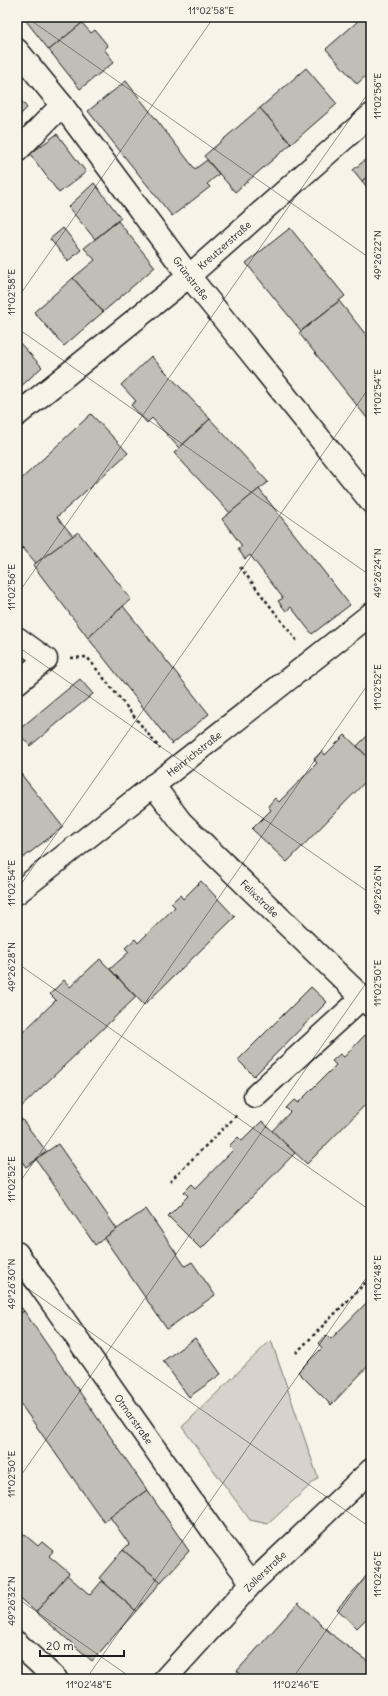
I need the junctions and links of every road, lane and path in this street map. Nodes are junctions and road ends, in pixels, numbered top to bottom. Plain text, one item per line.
1 (17, 50) edge
2 (62, 105) junction
3 (371, 115) edge
4 (17, 151) edge
5 (189, 276) junction
6 (17, 415) edge
7 (371, 502) edge
8 (240, 567) dead end
9 (371, 614) edge
10 (17, 638) edge
11 (46, 659) junction
12 (313, 660) junction
13 (17, 683) edge
14 (175, 768) junction
15 (153, 785) junction
16 (17, 893) edge
17 (367, 1002) edge
18 (255, 1096) joint
19 (170, 1181) dead end
20 (17, 1253) edge
21 (371, 1277) edge
22 (296, 1353) dead end
23 (371, 1470) edge
24 (252, 1583) junction
25 (17, 1643) edge
26 (56, 1679) edge
27 (164, 1679) edge

1 - 2 street, Grünstraße
2 - 4 street
2 - 5 street, Grünstraße
3 - 5 street, Kreutzerstraße
5 - 6 street, Kreutzerstraße
5 - 7 street, Grünstraße
8 - 12 path
9 - 12 street, Heinrichstraße
10 - 11 street
11 - 13 street
11 - 14 path
12 - 14 street, Heinrichstraße
14 - 15 street, Heinrichstraße
15 - 16 street, Heinrichstraße
15 - 17 street, Felixstraße
17 - 18 street
18 - 19 path
20 - 24 street, Otmarstraße
21 - 22 path
23 - 24 street, Zollerstraße
24 - 27 street, Zollerstraße
25 - 26 street

